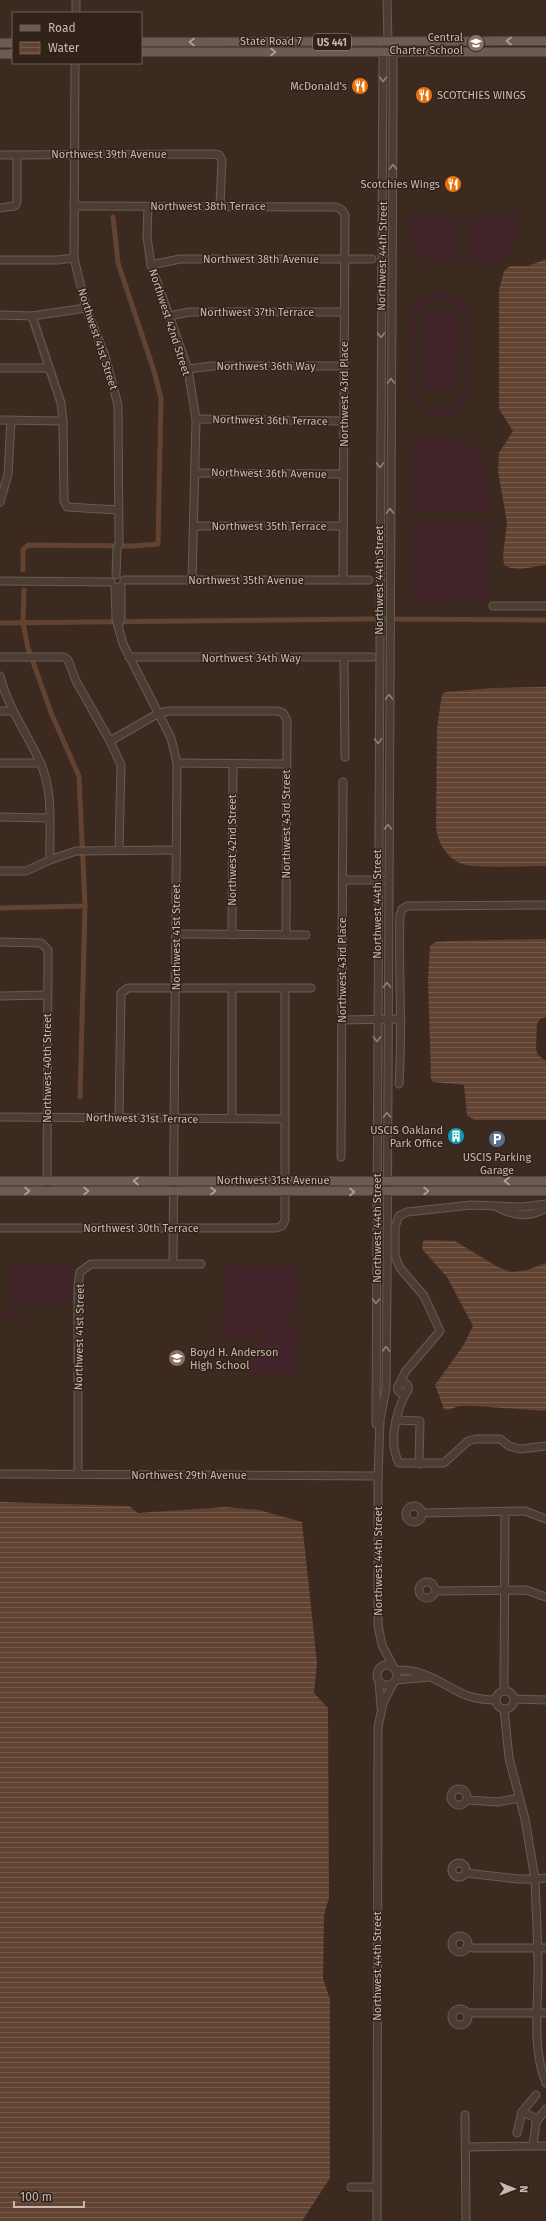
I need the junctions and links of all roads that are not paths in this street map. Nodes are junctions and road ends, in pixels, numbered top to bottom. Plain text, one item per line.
1 (76, 0) edge
2 (387, 0) edge
3 (76, 12) edge
4 (546, 41) edge
5 (142, 42) edge
6 (231, 42) junction
7 (275, 42) junction
8 (388, 42) junction
9 (0, 43) edge
10 (12, 43) edge
11 (142, 52) edge
12 (201, 52) junction
13 (234, 52) junction
14 (383, 52) junction
15 (393, 52) junction
16 (546, 52) edge
17 (0, 54) edge
18 (12, 54) edge
19 (75, 64) edge
20 (75, 154) junction
21 (0, 155) edge
22 (17, 155) junction
23 (220, 205) junction
24 (74, 206) junction
25 (148, 207) junction
26 (0, 208) edge
27 (342, 210) joint
28 (74, 258) junction
29 (344, 258) junction
30 (372, 259) dead end
31 (0, 260) edge
32 (151, 265) junction
33 (86, 308) junction
34 (344, 312) junction
35 (0, 315) edge
36 (32, 316) junction
37 (170, 316) junction
38 (344, 366) junction
39 (0, 368) edge
40 (49, 368) junction
41 (188, 369) junction
42 (196, 419) junction
43 (0, 420) edge
44 (11, 420) junction
45 (63, 421) junction
46 (344, 421) junction
47 (195, 473) junction
48 (0, 474) edge
49 (8, 474) junction
50 (344, 474) junction
51 (0, 502) edge
52 (118, 510) junction
53 (194, 526) junction
54 (343, 526) junction
55 (343, 580) junction
56 (369, 580) dead end
57 (0, 581) edge
58 (118, 581) junction
59 (192, 581) junction
60 (493, 606) dead end
61 (546, 606) edge
62 (0, 657) edge
63 (129, 657) junction
64 (344, 658) junction
65 (375, 659) junction
66 (389, 660) junction
67 (0, 676) edge
68 (0, 711) edge
69 (12, 711) junction
70 (159, 713) junction
71 (110, 740) junction
72 (345, 757) dead end
73 (0, 763) edge
74 (40, 763) junction
75 (177, 764) junction
76 (286, 764) junction
77 (233, 765) junction
78 (343, 782) dead end
79 (0, 817) edge
80 (49, 818) junction
81 (119, 849) junction
82 (176, 850) junction
83 (50, 860) junction
84 (0, 871) edge
85 (342, 880) junction
86 (378, 880) junction
87 (388, 880) junction
88 (546, 905) edge
89 (176, 934) junction
90 (286, 934) junction
91 (232, 935) junction
92 (306, 935) dead end
93 (0, 942) edge
94 (176, 988) junction
95 (232, 988) junction
96 (285, 988) junction
97 (311, 988) dead end
98 (47, 995) junction
99 (0, 996) edge
100 (401, 1019) junction
101 (342, 1020) junction
102 (377, 1020) junction
103 (387, 1020) junction
104 (399, 1084) dead end
105 (387, 1096) junction
106 (376, 1097) junction
107 (0, 1117) edge
108 (47, 1118) junction
109 (119, 1118) junction
110 (174, 1118) junction
111 (232, 1119) junction
112 (284, 1119) junction
113 (341, 1157) dead end
114 (0, 1181) edge
115 (47, 1181) junction
116 (175, 1181) junction
117 (546, 1181) edge
118 (285, 1182) junction
119 (378, 1182) junction
120 (387, 1182) junction
121 (0, 1191) edge
122 (47, 1191) junction
123 (174, 1191) junction
124 (285, 1191) junction
125 (546, 1191) edge
126 (377, 1192) junction
127 (387, 1192) junction
128 (546, 1204) edge
129 (495, 1206) junction
130 (546, 1208) edge
131 (0, 1228) edge
132 (174, 1228) junction
133 (173, 1263) junction
134 (201, 1264) dead end
135 (375, 1388) junction
136 (399, 1390) junction
137 (396, 1420) junction
138 (546, 1446) edge
139 (419, 1464) junction
140 (0, 1474) edge
141 (78, 1474) junction
142 (378, 1476) junction
143 (505, 1512) junction
144 (422, 1513) dead end
145 (546, 1519) edge
146 (435, 1591) dead end
147 (505, 1591) junction
148 (546, 1597) edge
149 (382, 1646) junction
150 (379, 1669) junction
151 (395, 1669) junction
152 (412, 1675) junction
153 (379, 1681) junction
154 (395, 1681) junction
155 (504, 1691) junction
156 (514, 1699) junction
157 (496, 1700) junction
158 (546, 1700) edge
159 (504, 1709) junction
160 (381, 1711) junction
161 (519, 1798) junction
162 (467, 1800) dead end
163 (466, 1873) dead end
164 (546, 1878) edge
165 (535, 1879) junction
166 (467, 1946) dead end
167 (538, 1948) junction
168 (546, 1948) edge
169 (546, 2012) edge
170 (467, 2013) dead end
171 (538, 2013) junction
172 (546, 2083) edge
173 (536, 2095) dead end
174 (546, 2109) edge
175 (522, 2112) junction
176 (465, 2115) dead end
177 (538, 2119) junction
178 (517, 2133) dead end
179 (533, 2146) junction
180 (546, 2146) edge
181 (466, 2147) junction
182 (350, 2187) dead end
183 (377, 2187) junction
184 (377, 2221) edge
185 (466, 2221) edge

1 - 3 street
2 - 8 street
4 -> 8 main road, State Road 7 / US 441
6 -> 5 main road, State Road 7 / US 441
6 - 7 main road, State Road 7 / US 441
6 - 12 main road
7 - 8 main road, State Road 7 / US 441
7 - 13 main road
8 - 14 street, Northwest 44th Street
8 - 15 street, Northwest 44th Street
9 - 10 main road
11 - 12 main road, State Road 7 / US 441
12 - 13 main road, State Road 7 / US 441
13 -> 14 main road, State Road 7 / US 441
14 - 15 main road, State Road 7 / US 441
14 -> 65 street, Northwest 44th Street
15 - 16 main road, State Road 7 / US 441
66 -> 15 street, Northwest 44th Street
17 - 18 main road
19 - 20 street, Northwest 41st Street
20 - 22 street, Northwest 39th Avenue
20 - 23 street, Northwest 39th Avenue
20 - 24 street, Northwest 41st Street
21 - 22 street, Northwest 39th Avenue
22 - 26 street
23 - 25 street, Northwest 38th Terrace
23 - 27 street, Northwest 38th Terrace
24 - 25 street, Northwest 38th Terrace
24 - 28 street, Northwest 41st Street
25 - 32 street, Northwest 42nd Street
27 - 29 street, Northwest 43rd Place
28 - 31 street
28 - 33 street, Northwest 41st Street
29 - 30 street, Northwest 38th Avenue
29 - 32 street, Northwest 38th Avenue
29 - 34 street, Northwest 43rd Place
32 - 37 street, Northwest 42nd Street
33 - 36 street
33 - 52 street, Northwest 41st Street
34 - 37 street, Northwest 37th Terrace
34 - 38 street, Northwest 43rd Place
35 - 36 street
36 - 40 street
37 - 41 street, Northwest 42nd Street
38 - 41 street, Northwest 36th Way
38 - 46 street, Northwest 43rd Place
39 - 40 street
40 - 45 street
41 - 42 street, Northwest 42nd Street
42 - 46 street, Northwest 36th Terrace
42 - 47 street, Northwest 42nd Street
43 - 44 street
44 - 45 street
44 - 49 street
45 - 52 street
46 - 50 street, Northwest 43rd Place
47 - 50 street, Northwest 36th Avenue
47 - 53 street, Northwest 42nd Street
48 - 49 street
49 - 51 street
50 - 54 street, Northwest 43rd Place
52 - 58 street, Northwest 41st Street
53 - 54 street, Northwest 35th Terrace
53 - 59 street, Northwest 42nd Street
54 - 55 street, Northwest 43rd Place
55 - 56 street, Northwest 35th Avenue
55 - 59 street, Northwest 35th Avenue
57 - 58 street, Northwest 35th Avenue
58 - 59 street, Northwest 35th Avenue
58 - 63 street, Northwest 41st Street
60 - 61 street
62 - 71 street
63 - 64 street, Northwest 34th Way
63 - 70 street, Northwest 41st Street
64 - 65 street, Northwest 34th Way
64 - 72 street
65 - 66 street, Northwest 34th Way
65 -> 86 street, Northwest 44th Street
87 -> 66 street, Northwest 44th Street
67 - 69 street
68 - 69 street
69 - 74 street
70 - 71 street
70 - 75 street, Northwest 41st Street
70 - 76 street, Northwest 43rd Street
71 - 81 street
73 - 74 street
74 - 80 street
75 - 77 street
75 - 82 street, Northwest 41st Street
76 - 77 street
76 - 90 street, Northwest 43rd Street
77 - 91 street, Northwest 42nd Street
78 - 85 street, Northwest 43rd Place
79 - 80 street
80 - 83 street
81 - 82 street
81 - 83 street
82 - 89 street, Northwest 41st Street
83 - 84 street
85 - 86 street
85 - 101 street, Northwest 43rd Place
86 - 87 street
86 - 102 street, Northwest 44th Street
103 -> 87 street, Northwest 44th Street
88 - 100 street, Northwest 44th Street
89 - 91 street
89 - 94 street, Northwest 41st Street
90 - 91 street
90 - 92 street
93 - 98 street, Northwest 40th Street
94 - 95 street
94 - 109 street
94 - 110 street, Northwest 41st Street
95 - 96 street
95 - 111 street
96 - 97 street
96 - 112 street
98 - 99 street
98 - 108 street, Northwest 40th Street
100 - 103 street
100 - 104 street, Northwest 44th Street
101 - 102 street
101 - 113 street, Northwest 43rd Place
102 - 103 street
102 -> 106 street, Northwest 44th Street
103 - 105 street, Northwest 44th Street
105 - 106 street
120 -> 105 street, Northwest 44th Street
106 - 119 street, Northwest 44th Street
107 - 108 street, Northwest 31st Terrace
108 - 109 street, Northwest 31st Terrace
108 - 115 street, Northwest 40th Street
109 - 110 street, Northwest 31st Terrace
110 - 111 street, Northwest 31st Terrace
110 - 116 street, Northwest 41st Street
111 - 112 street, Northwest 31st Terrace
112 - 118 street
114 - 115 main road, Northwest 31st Avenue
116 -> 115 main road, Northwest 31st Avenue
115 - 122 street, Northwest 40th Street
116 - 118 main road, Northwest 31st Avenue
116 - 123 street, Northwest 41st Street
117 -> 120 main road, Northwest 31st Avenue
118 - 119 main road, Northwest 31st Avenue
119 - 120 main road, Northwest 31st Avenue
119 - 126 street, Northwest 44th Street
120 - 127 street, Northwest 44th Street
121 -> 122 main road, Northwest 31st Avenue
122 -> 123 main road, Northwest 31st Avenue
123 -> 124 main road, Northwest 31st Avenue
123 - 132 street, Northwest 41st Street
124 -> 126 main road, Northwest 31st Avenue
124 - 132 street, Northwest 30th Terrace
127 -> 125 main road, Northwest 31st Avenue
126 - 127 main road, Northwest 31st Avenue
126 -> 135 street, Northwest 44th Street
136 -> 127 street, Northwest 44th Street
128 - 129 street
129 - 130 street
129 - 136 street
131 - 132 street, Northwest 30th Terrace
132 - 133 street, Northwest 41st Street
133 - 134 street, Northwest 41st Street
133 - 141 street, Northwest 41st Street
135 - 136 street
135 - 142 street, Northwest 44th Street
136 - 137 street
136 - 142 street, Northwest 44th Street
137 - 139 street
137 - 139 street
138 - 139 street
140 - 141 street, Northwest 29th Avenue
141 - 142 street, Northwest 29th Avenue
142 - 149 street, Northwest 44th Street
143 - 144 street
143 - 145 street
143 - 147 street
146 - 147 street
147 - 148 street
147 - 155 street
149 - 150 street, Northwest 44th Street
149 - 151 street, Northwest 44th Street
150 - 151 street
150 - 153 street
151 - 152 street
151 - 154 street
152 - 154 street
152 - 157 street
153 - 154 street
153 - 160 street, Northwest 44th Street
154 - 160 street, Northwest 44th Street
155 - 156 street
155 - 157 street
156 - 158 street
156 - 159 street
157 - 159 street
159 - 161 street
160 - 183 street, Northwest 44th Street
161 - 162 street
161 - 165 street
163 - 165 street
164 - 165 street
165 - 167 street
166 - 167 street
167 - 168 street
167 - 171 street
169 - 171 street
170 - 171 street
171 - 172 street
173 - 175 street
174 - 177 street
175 - 177 street
175 - 178 street
176 - 181 street
177 - 179 street
179 - 180 street
179 - 181 street
181 - 185 street
182 - 183 street
183 - 184 street, Northwest 44th Street

